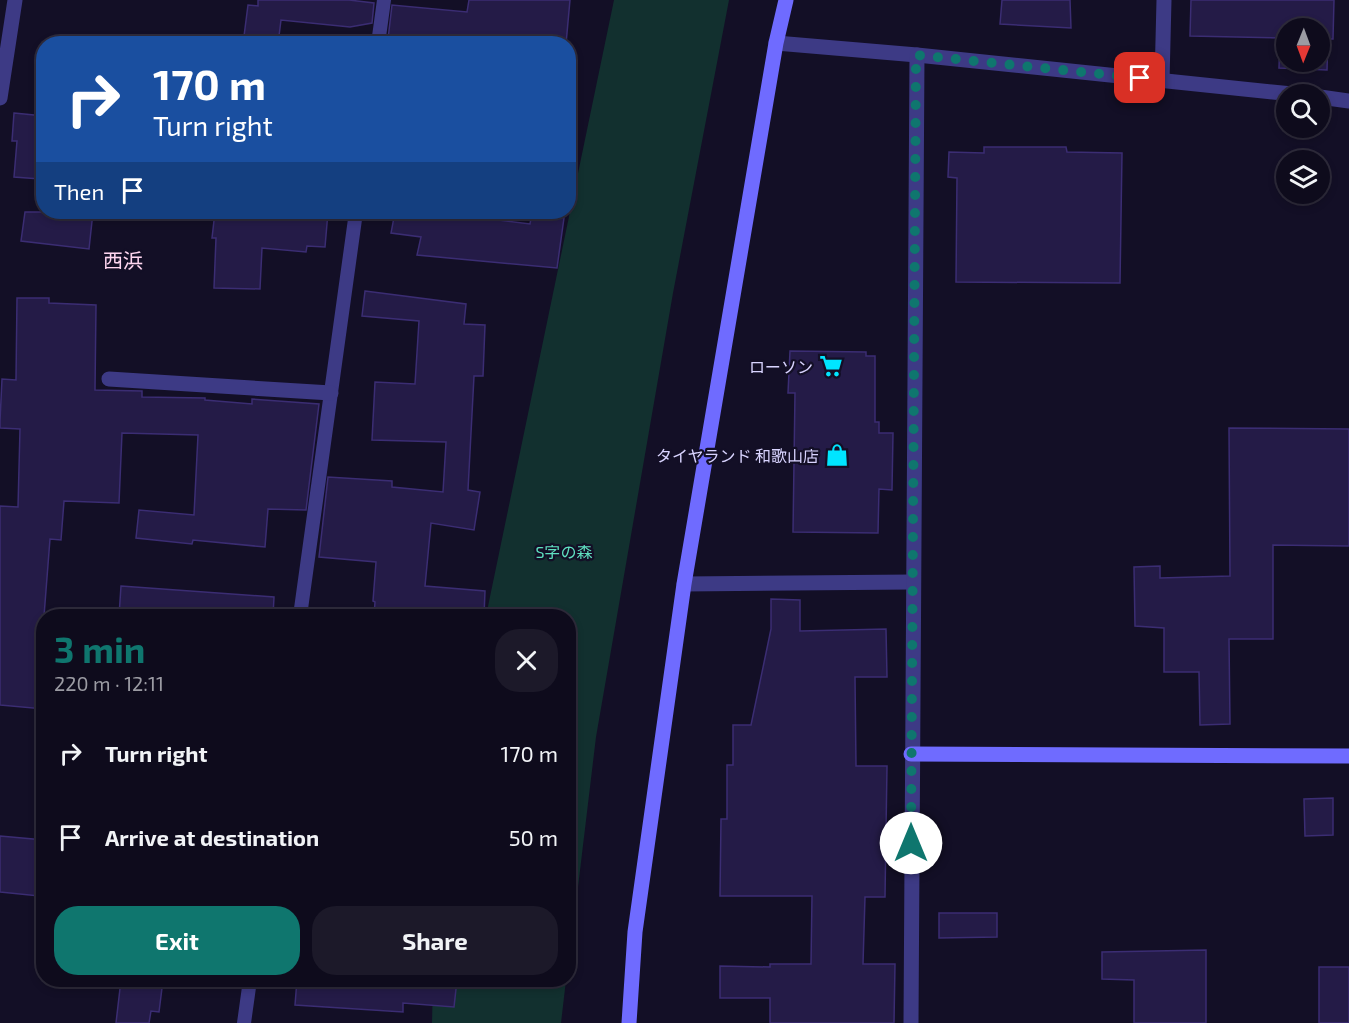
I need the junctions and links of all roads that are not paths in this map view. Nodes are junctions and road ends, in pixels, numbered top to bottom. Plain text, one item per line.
1 (15, 0) edge
2 (384, 0) edge
3 (786, 0) edge
4 (1164, 0) edge
5 (379, 36) edge
6 (776, 43) junction
7 (916, 55) junction
8 (1162, 81) junction
9 (1276, 92) edge
10 (0, 98) edge
11 (1330, 99) edge
12 (1349, 100) edge
13 (355, 219) edge
14 (109, 379) dead end
15 (331, 393) junction
16 (912, 582) junction
17 (684, 584) junction
18 (301, 609) edge
19 (911, 754) junction
20 (1349, 756) edge
21 (249, 987) edge
22 (244, 1023) edge
23 (629, 1023) edge
24 (911, 1023) edge

1 - 10 street
2 - 5 lane
3 - 6 street
4 - 8 street
6 - 7 street
6 - 17 street
7 - 8 street
7 - 16 street
8 - 9 street
11 - 12 street
13 - 15 lane
14 - 15 street
15 - 18 lane
16 - 17 street
16 - 19 street
17 - 23 street
19 - 20 street
19 - 24 street
21 - 22 lane

